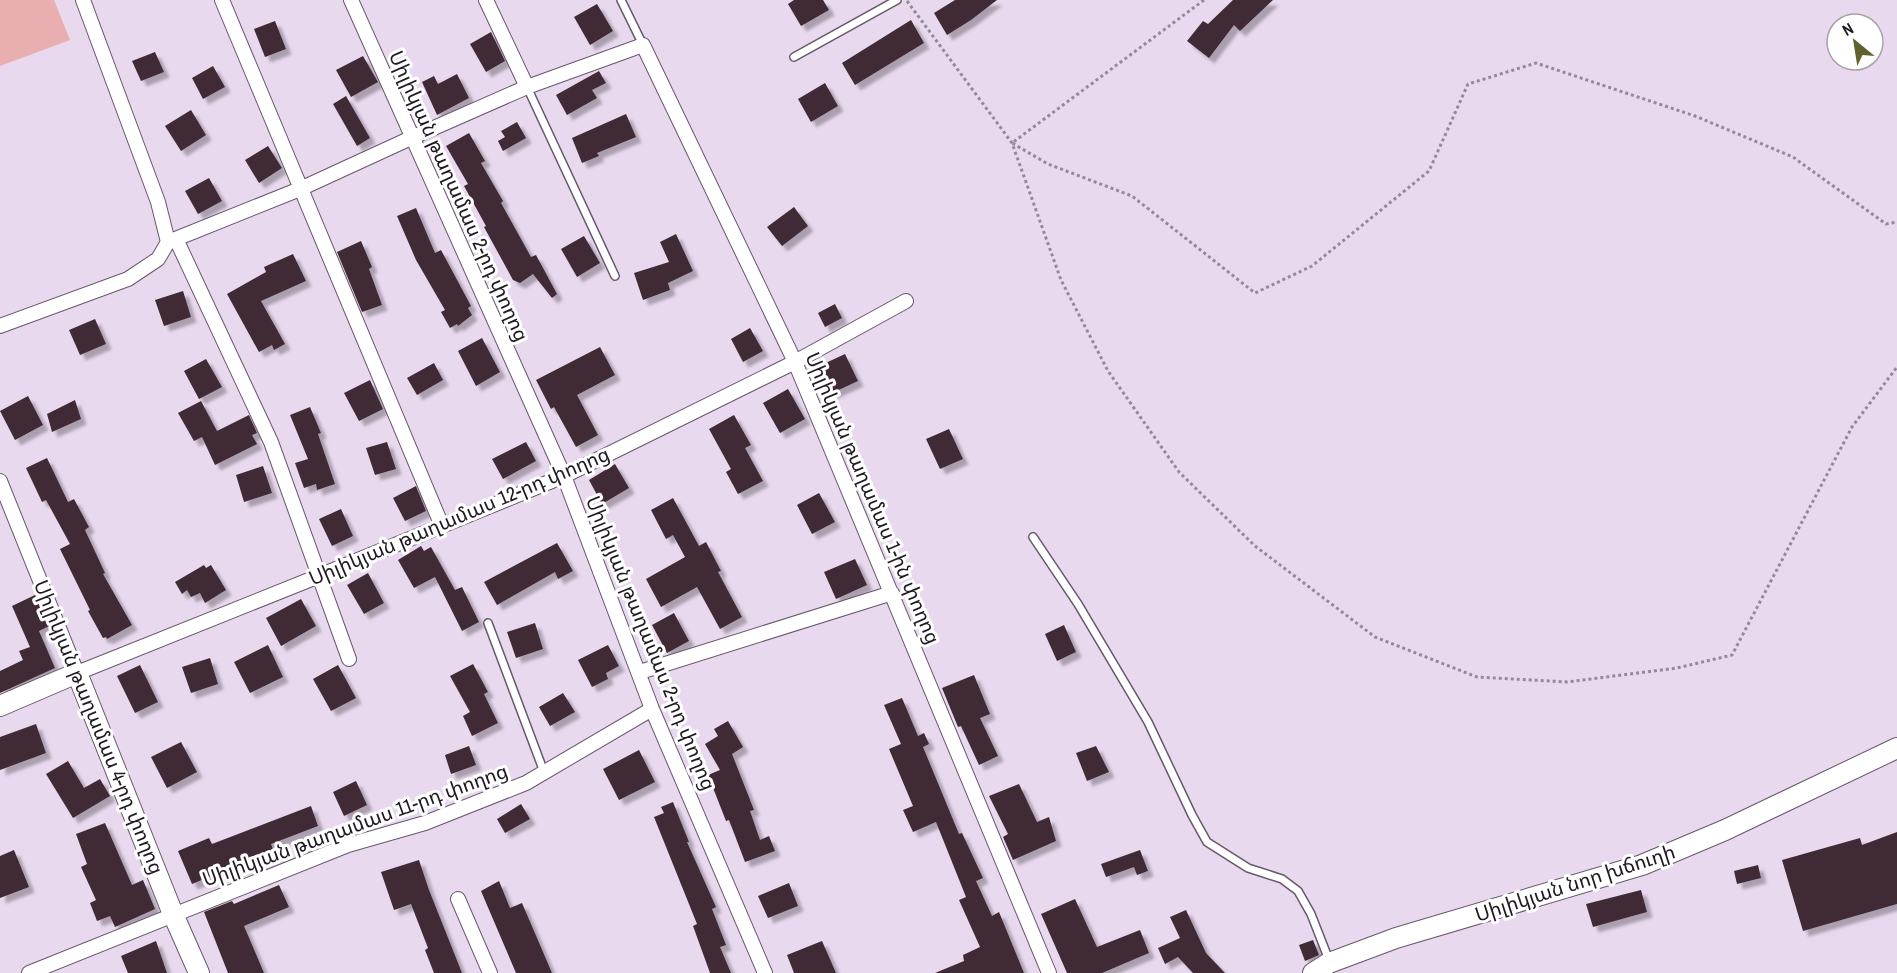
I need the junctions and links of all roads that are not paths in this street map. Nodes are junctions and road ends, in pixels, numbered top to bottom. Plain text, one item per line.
1 (83, 0) edge
2 (222, 0) edge
3 (351, 0) edge
4 (486, 0) edge
5 (621, 0) edge
6 (897, 0) edge
7 (644, 45) junction
8 (794, 57) dead end
9 (527, 87) junction
10 (411, 138) junction
11 (300, 189) junction
12 (172, 240) junction
13 (615, 276) dead end
14 (906, 301) dead end
15 (0, 326) edge
16 (795, 362) junction
17 (564, 476) junction
18 (0, 481) edge
19 (442, 526) junction
20 (1033, 537) dead end
21 (319, 576) junction
22 (892, 592) junction
23 (488, 623) dead end
24 (349, 659) dead end
25 (640, 672) junction
26 (77, 673) junction
27 (0, 706) edge
28 (652, 709) junction
29 (1897, 748) edge
30 (544, 772) junction
31 (458, 899) dead end
32 (173, 914) junction
33 (1321, 968) edge
34 (29, 973) edge
35 (199, 973) edge
36 (490, 973) edge
37 (765, 973) edge
38 (1049, 973) edge

1 - 12 street
2 - 11 street
3 - 10 street, Սիլիկյան թաղամաս 2-րդ փողոց
4 - 9 street
5 - 7 lane
6 - 8 lane
7 - 9 street
7 - 16 street, Սիլիկյան թաղամաս 1-ին փողոց
9 - 10 street
9 - 13 lane
10 - 11 street
10 - 17 street, Սիլիկյան թաղամաս 2-րդ փողոց
11 - 12 street
11 - 19 street
12 - 15 street
12 - 21 street
14 - 16 street, Սիլիկյան թաղամաս 12-րդ փողոց
16 - 17 street, Սիլիկյան թաղամաս 12-րդ փողոց
16 - 22 street, Սիլիկյան թաղամաս 1-ին փողոց
17 - 19 street, Սիլիկյան թաղամաս 12-րդ փողոց
17 - 25 street, Սիլիկյան թաղամաս 2-րդ փողոց
18 - 26 street, Սիլիկյան թաղամաս 4-րդ փողոց
19 - 21 street, Սիլիկյան թաղամաս 12-րդ փողոց
20 - 33 lane
21 - 24 street
21 - 26 street, Սիլիկյան թաղամաս 12-րդ փողոց
22 - 25 street
22 - 38 street, Սիլիկյան թաղամաս 1-ին փողոց
23 - 30 lane
25 - 28 street, Սիլիկյան թաղամաս 2-րդ փողոց
26 - 27 main road, Սիլիկյան թաղամաս 12-րդ փողոց
26 - 32 main road, Սիլիկյան թաղամաս 4-րդ փողոց
28 - 30 street, Սիլիկյան թաղամաս 11-րդ փողոց
28 - 37 street, Սիլիկյան թաղամաս 2-րդ փողոց
29 - 33 main road, Սիլիկյան նոր խճուղի
30 - 32 street, Սիլիկյան թաղամաս 11-րդ փողոց
31 - 36 street
32 - 34 street, Սիլիկյան թաղամաս 11-րդ փողոց
32 - 35 main road, Սիլիկյան թաղամաս 4-րդ փողոց

